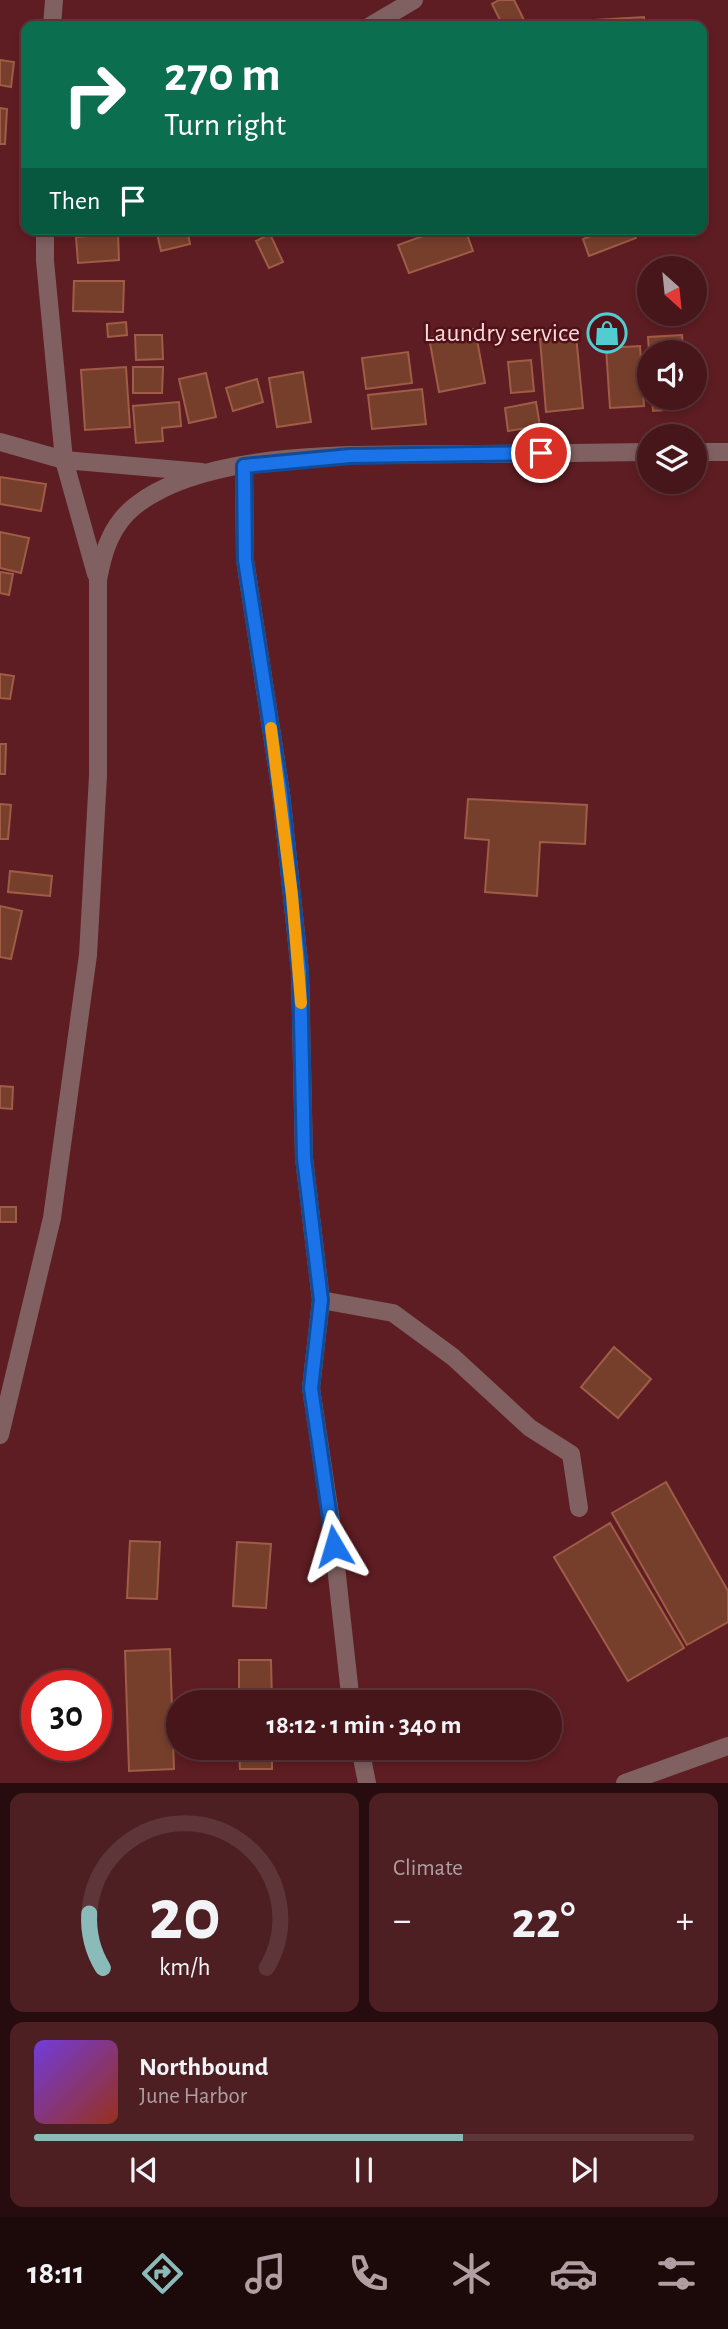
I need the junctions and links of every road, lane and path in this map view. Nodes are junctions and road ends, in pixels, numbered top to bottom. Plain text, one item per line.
1 (54, 0) edge
2 (414, 0) edge
3 (52, 21) edge
4 (378, 21) edge
5 (44, 235) edge
6 (0, 442) edge
7 (637, 452) edge
8 (707, 452) edge
9 (728, 452) edge
10 (64, 460) junction
11 (244, 466) junction
12 (209, 472) junction
13 (98, 580) junction
14 (321, 1300) junction
15 (0, 1435) edge
16 (579, 1508) dead end
17 (350, 1690) edge
18 (728, 1746) edge
19 (362, 1760) edge
20 (367, 1783) edge
21 (625, 1783) edge

1 - 3 street
2 - 4 street
5 - 10 street
6 - 10 street
7 - 11 street
8 - 9 street
10 - 12 street
10 - 13 street
11 - 12 street
11 - 14 street
12 - 13 street
13 - 15 street
14 - 16 street
14 - 17 street
18 - 21 street
19 - 20 street

